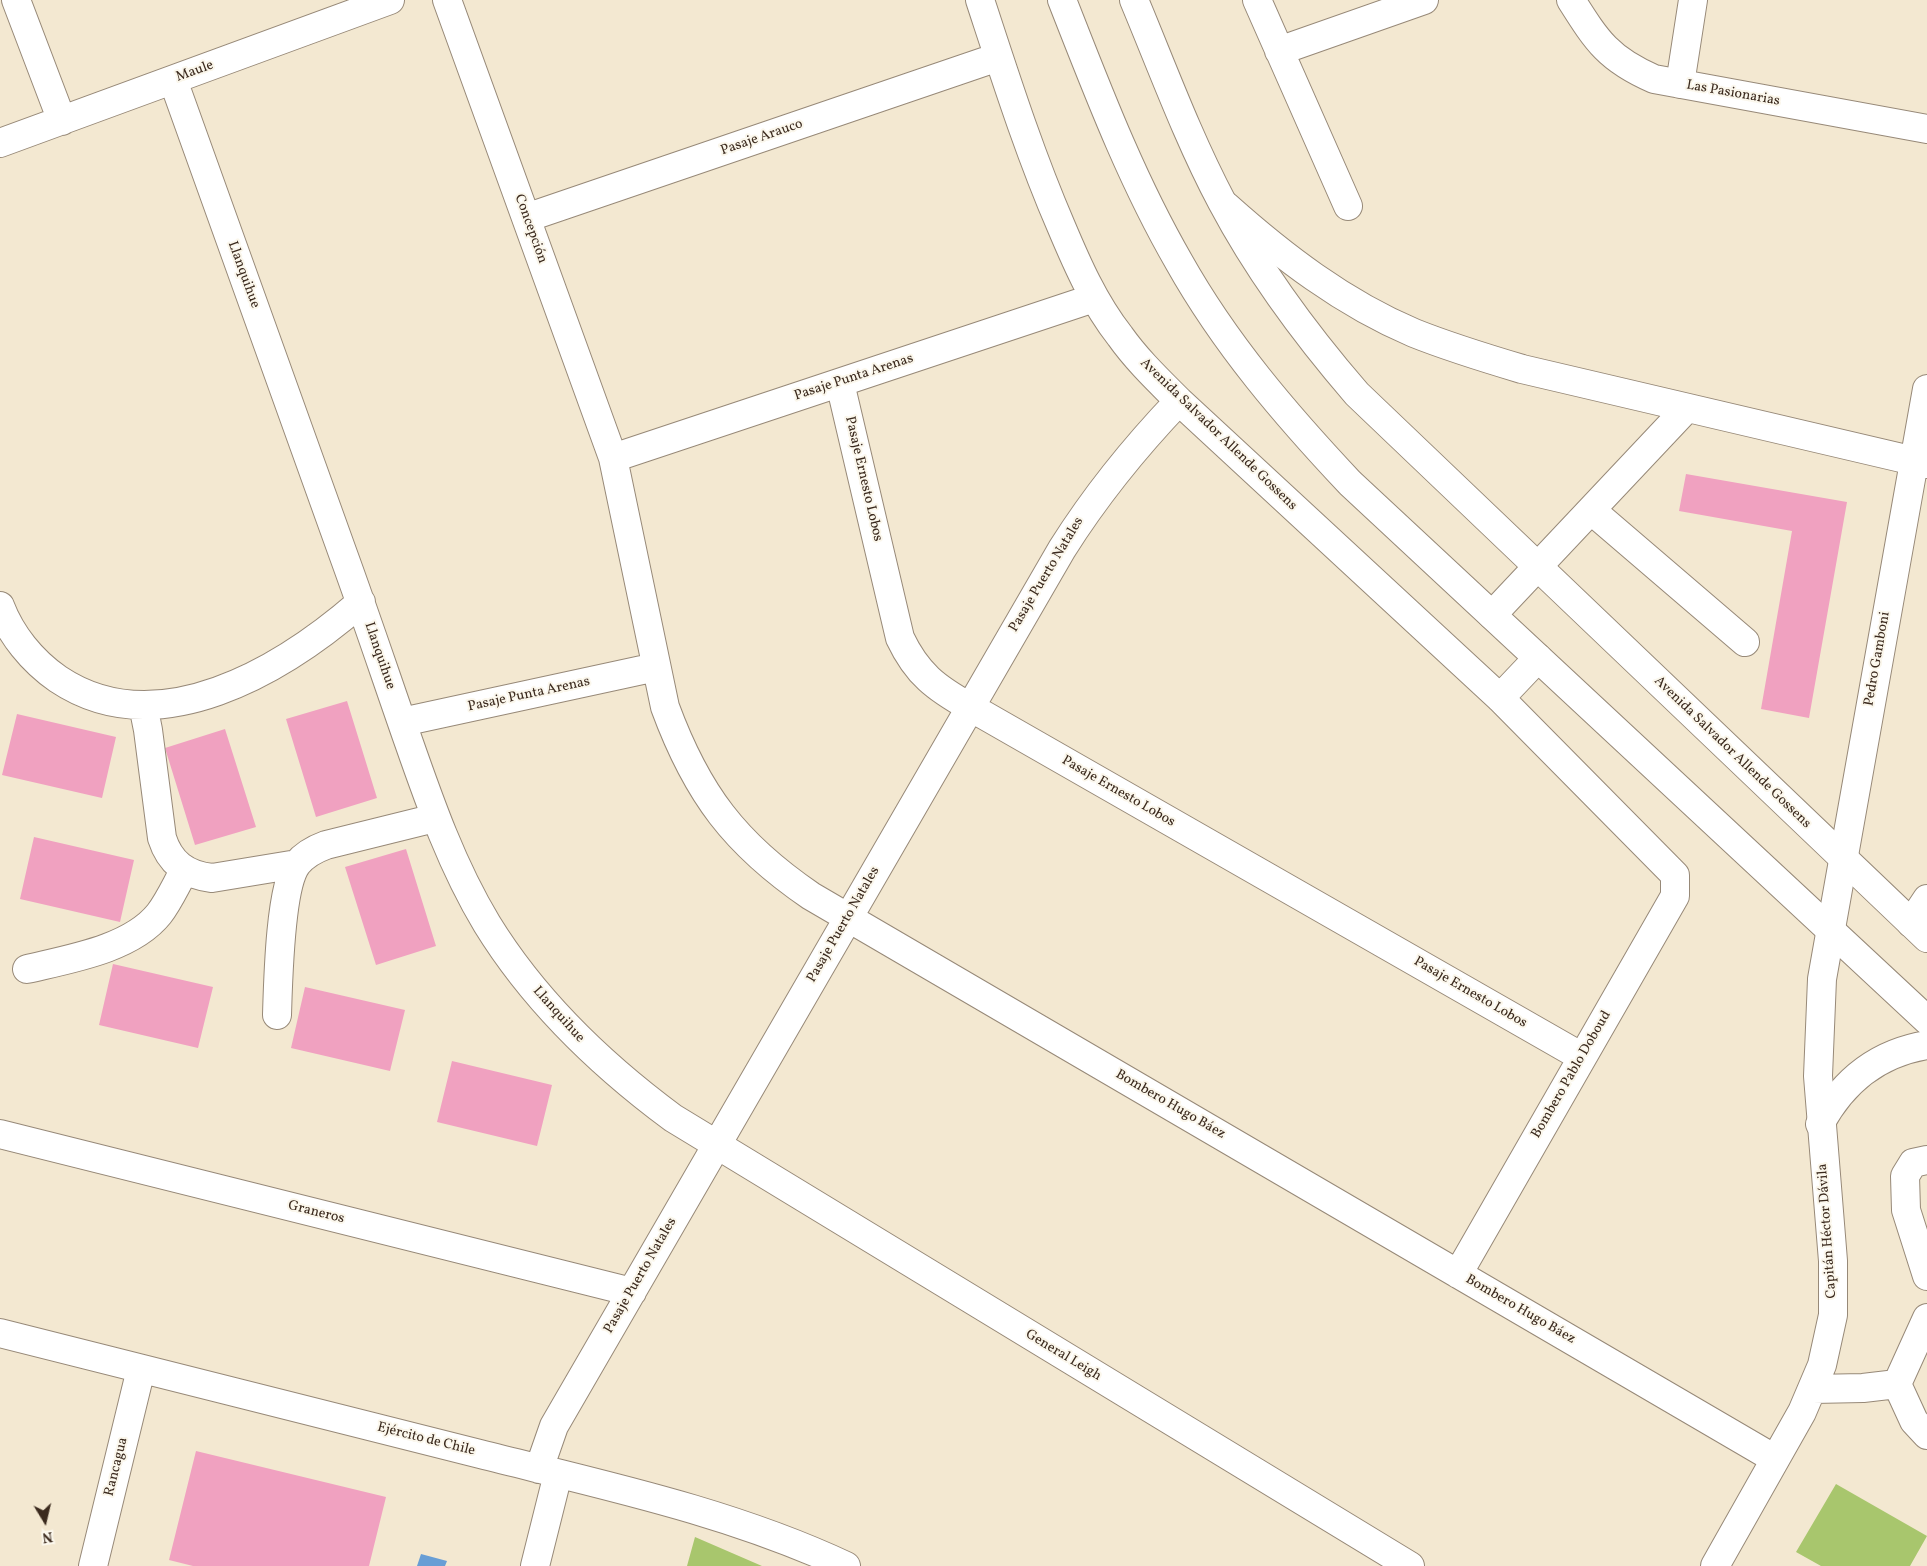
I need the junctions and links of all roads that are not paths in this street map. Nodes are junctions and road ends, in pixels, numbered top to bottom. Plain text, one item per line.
1 (16, 0) edge
2 (390, 0) edge
3 (447, 0) edge
4 (980, 0) edge
5 (1062, 0) edge
6 (1134, 0) edge
7 (1257, 0) edge
8 (1424, 0) edge
9 (1571, 0) edge
10 (1693, 0) edge
11 (328, 10) edge
12 (1279, 51) junction
13 (998, 57) junction
14 (172, 80) junction
15 (1680, 84) junction
16 (62, 121) junction
17 (1927, 129) edge
18 (0, 143) edge
19 (1221, 202) junction
20 (1348, 206) dead end
21 (526, 218) junction
22 (1094, 298) junction
23 (840, 383) junction
24 (1927, 389) edge
25 (1179, 401) junction
26 (1687, 408) junction
27 (613, 458) junction
28 (1920, 463) edge
29 (1591, 510) junction
30 (1538, 567) junction
31 (361, 602) junction
32 (0, 606) edge
33 (1492, 615) junction
34 (1745, 642) dead end
35 (1538, 658) junction
36 (656, 667) junction
37 (1500, 698) junction
38 (142, 705) junction
39 (970, 707) junction
40 (402, 722) junction
41 (435, 818) junction
42 (1842, 859) junction
43 (297, 864) junction
44 (184, 871) junction
45 (1675, 874) joint
46 (1927, 899) edge
47 (848, 918) junction
48 (1830, 928) junction
49 (1919, 930) edge
50 (27, 968) dead end
51 (277, 1015) dead end
52 (1927, 1020) edge
53 (1927, 1045) edge
54 (1582, 1057) junction
55 (1820, 1124) junction
56 (0, 1134) edge
57 (717, 1146) junction
58 (1927, 1160) edge
59 (1458, 1274) junction
60 (1927, 1276) edge
61 (632, 1292) junction
62 (1927, 1318) edge
63 (0, 1333) edge
64 (141, 1368) junction
65 (1897, 1384) junction
66 (1813, 1389) junction
67 (1927, 1436) edge
68 (1775, 1458) junction
69 (549, 1471) junction
70 (93, 1566) edge
71 (535, 1566) edge
72 (846, 1566) edge
73 (1410, 1566) edge
74 (1715, 1566) edge

1 - 16 street
2 - 11 street, Maule
3 - 21 street, Concepción
4 - 13 street, Avenida Salvador Allende Gossens
5 - 33 street
6 - 19 street, Avenida Salvador Allende Gossens
7 - 12 street
8 - 12 street
9 - 15 street, Las Pasionarias
10 - 15 street
11 - 14 street, Maule
12 - 20 street
13 - 21 street, Pasaje Arauco
13 - 22 street, Avenida Salvador Allende Gossens
14 - 16 street, Maule
14 - 31 street, Llanquihue
15 - 17 street, Las Pasionarias
16 - 18 street, Maule
19 - 26 street, Avenida Salvador Allende Gossens
19 - 30 street, Avenida Salvador Allende Gossens
21 - 27 street, Concepción
22 - 23 street, Pasaje Punta Arenas
22 - 25 street, Avenida Salvador Allende Gossens
23 - 27 street, Pasaje Punta Arenas
23 - 39 street, Pasaje Ernesto Lobos
24 - 28 street, Pedro Gamboni
25 - 37 street, Avenida Salvador Allende Gossens
25 - 39 street, Pasaje Puerto Natales
26 - 28 street, Avenida Salvador Allende Gossens
26 - 29 street
27 - 36 street, Concepción
28 - 42 street, Pedro Gamboni
29 - 30 street
29 - 34 street
30 - 33 street
30 - 42 street, Avenida Salvador Allende Gossens
31 - 38 street
31 - 40 street, Llanquihue
32 - 38 street
33 - 35 street
35 - 37 street
35 - 48 street
36 - 40 street, Pasaje Punta Arenas
36 - 47 street, Bombero Hugo Báez
37 - 45 street, Avenida Salvador Allende Gossens
38 - 44 street
39 - 47 street, Pasaje Puerto Natales
39 - 54 street, Pasaje Ernesto Lobos
40 - 41 street, Llanquihue
41 - 43 street
41 - 57 street, Llanquihue
42 - 48 street, Pedro Gamboni
42 - 49 street, Avenida Salvador Allende Gossens
43 - 44 street
43 - 51 street
44 - 50 street
45 - 54 street, Bombero Pablo Doboud
46 - 49 street
47 - 57 street, Pasaje Puerto Natales
47 - 59 street, Bombero Hugo Báez
48 - 52 street
48 - 55 street, Capitán Héctor Dávila
53 - 55 street
54 - 59 street, Bombero Pablo Doboud
55 - 66 street, Capitán Héctor Dávila
56 - 61 street, Graneros
57 - 61 street, Pasaje Puerto Natales
57 - 73 street, General Leigh
58 - 60 street
59 - 68 street, Bombero Hugo Báez
61 - 69 street, Pasaje Puerto Natales
62 - 65 street
63 - 64 street, Ejército de Chile
64 - 69 street, Ejército de Chile
64 - 70 street, Rancagua
65 - 66 street
65 - 67 street
66 - 68 street, Capitán Héctor Dávila
68 - 74 street, Capitán Héctor Dávila
69 - 71 street, Pasaje Puerto Natales
69 - 72 street, Ejército de Chile

